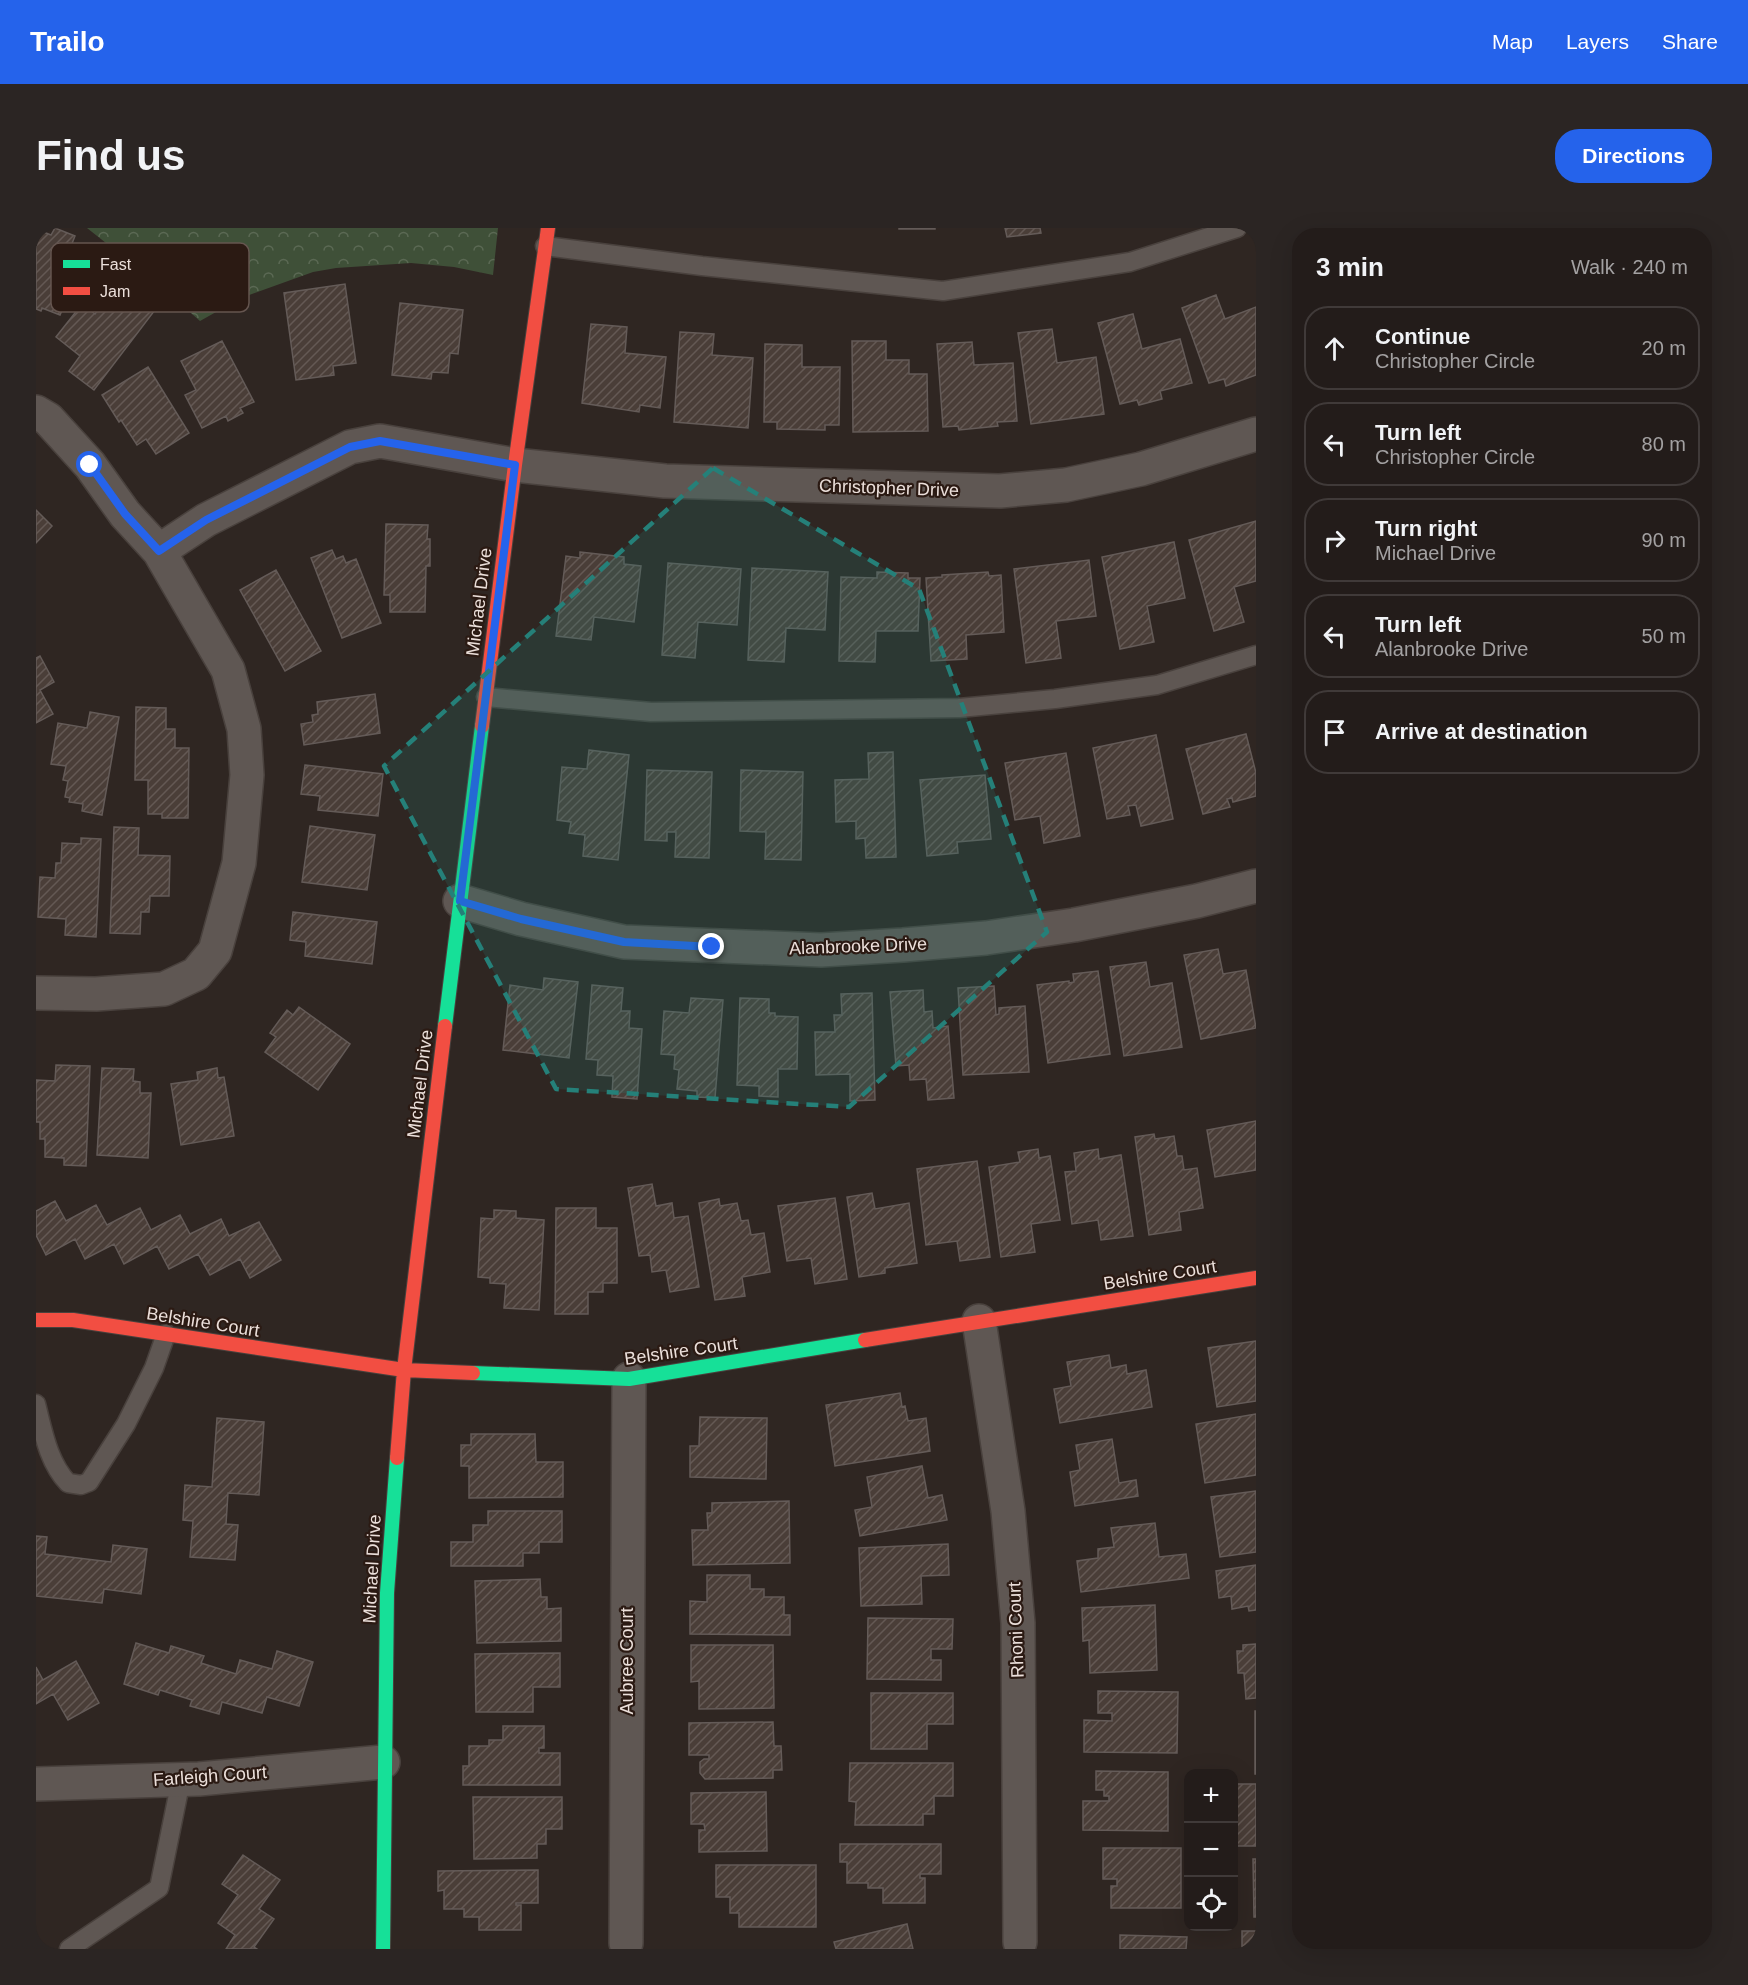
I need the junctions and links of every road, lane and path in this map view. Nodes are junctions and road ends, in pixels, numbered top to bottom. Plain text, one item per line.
1 (548, 228) edge
2 (1237, 228) edge
3 (545, 246) junction
4 (36, 412) edge
5 (1256, 434) edge
6 (515, 465) junction
7 (159, 551) junction
8 (1256, 655) edge
9 (486, 697) junction
10 (1256, 886) edge
11 (460, 901) junction
12 (36, 993) edge
13 (1256, 1278) edge
14 (36, 1320) edge
15 (980, 1321) junction
16 (166, 1334) junction
17 (404, 1370) junction
18 (629, 1379) junction
19 (36, 1404) edge
20 (383, 1762) junction
21 (182, 1780) junction
22 (36, 1784) edge
23 (1020, 1941) dead end
24 (626, 1942) dead end
25 (69, 1949) edge
26 (383, 1949) edge

1 - 3 street, Michael Drive
2 - 3 lane
3 - 6 street, Michael Drive
4 - 7 street
5 - 6 street, Christopher Drive
6 - 7 street, Christopher Drive
6 - 9 street, Michael Drive
7 - 12 street
8 - 9 lane
9 - 11 street, Michael Drive
10 - 11 street, Alanbrooke Drive
11 - 17 street, Michael Drive
13 - 15 street, Belshire Court
14 - 16 street, Belshire Court
15 - 18 street, Belshire Court
15 - 23 street, Rhoni Court
16 - 17 street, Belshire Court
16 - 19 lane
17 - 18 street, Belshire Court
17 - 20 street, Michael Drive
18 - 24 street, Aubree Court
20 - 21 street, Farleigh Court
20 - 26 street, Michael Drive
21 - 22 street, Farleigh Court
21 - 25 lane

